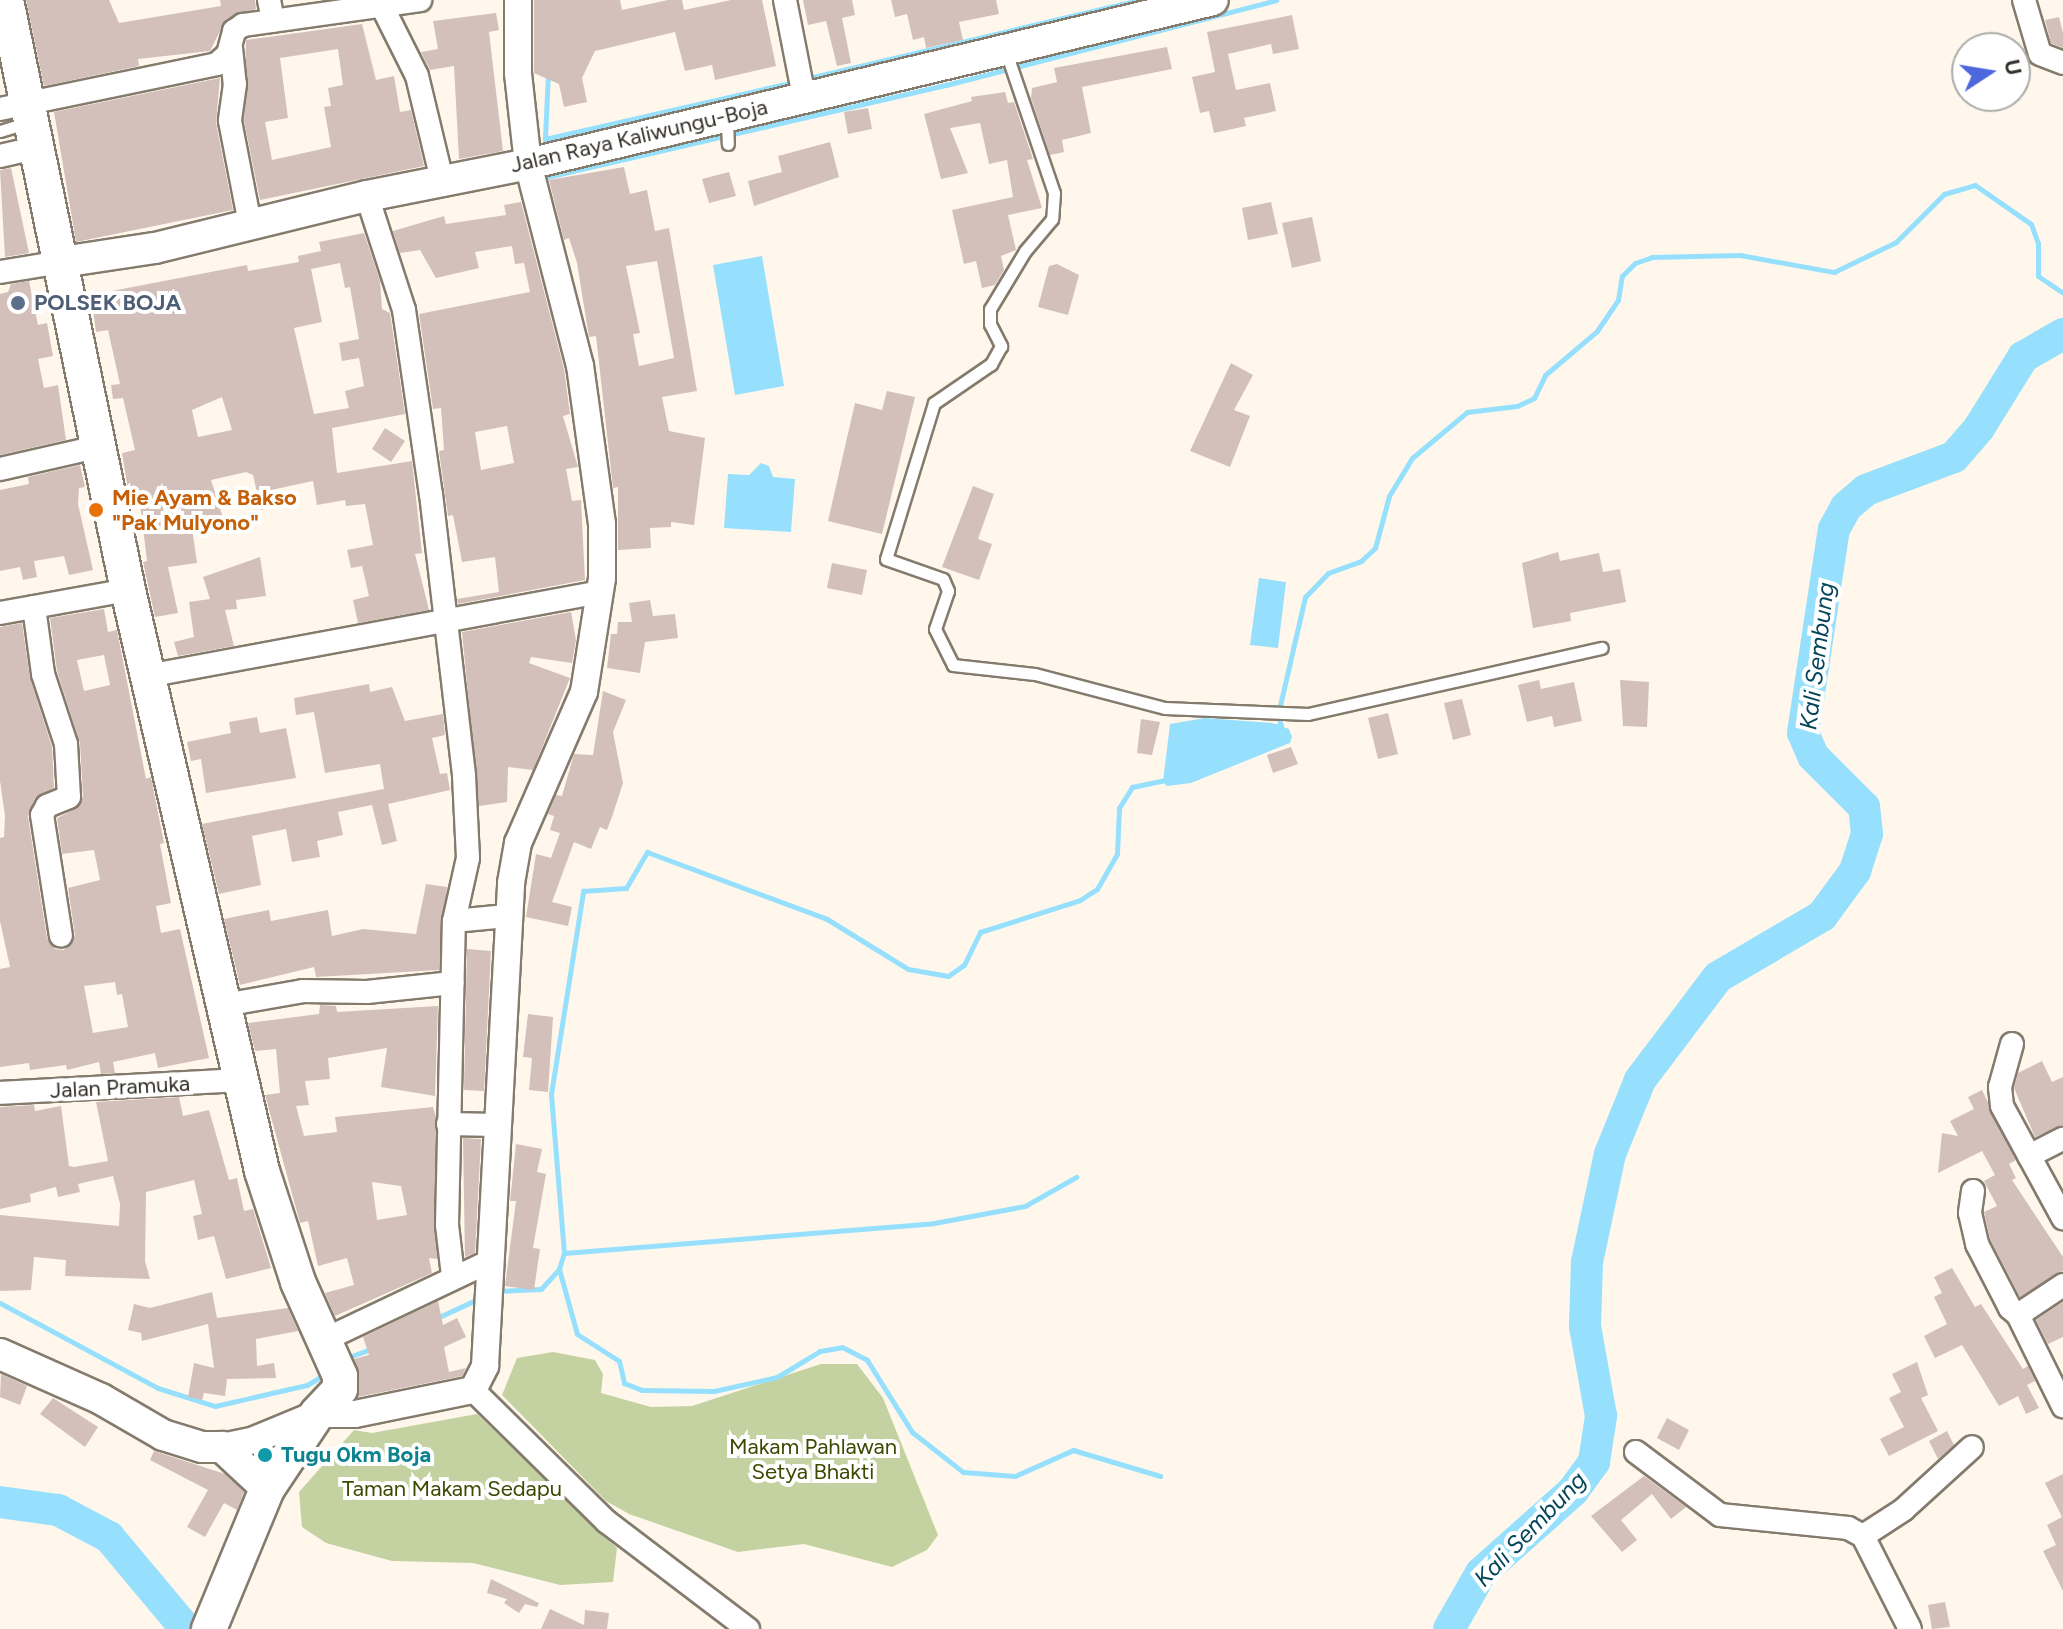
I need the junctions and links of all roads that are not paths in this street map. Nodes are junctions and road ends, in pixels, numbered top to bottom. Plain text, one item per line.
1 (6, 0) edge
2 (420, 0) edge
3 (518, 0) edge
4 (785, 0) edge
5 (1213, 0) edge
6 (2024, 0) edge
7 (380, 2) edge
8 (271, 10) edge
9 (231, 48) junction
10 (1006, 51) junction
11 (2063, 63) edge
12 (804, 97) junction
13 (25, 120) edge
14 (0, 131) edge
15 (0, 156) edge
16 (528, 164) junction
17 (442, 180) junction
18 (367, 196) junction
19 (250, 224) junction
20 (62, 262) junction
21 (0, 272) edge
22 (97, 447) junction
23 (0, 469) edge
24 (128, 590) junction
25 (600, 592) junction
26 (34, 607) junction
27 (0, 613) edge
28 (445, 621) junction
29 (1602, 648) dead end
30 (147, 676) junction
31 (507, 916) junction
32 (454, 921) junction
33 (61, 936) dead end
34 (453, 983) junction
35 (224, 1005) junction
36 (2012, 1044) dead end
37 (240, 1080) junction
38 (0, 1093) edge
39 (448, 1112) junction
40 (497, 1125) junction
41 (2063, 1139) edge
42 (2029, 1156) junction
43 (1973, 1191) dead end
44 (2063, 1218) edge
45 (490, 1267) junction
46 (453, 1276) junction
47 (2063, 1285) edge
48 (2018, 1315) junction
49 (326, 1340) junction
50 (0, 1354) edge
51 (473, 1390) junction
52 (2063, 1406) edge
53 (317, 1414) junction
54 (222, 1447) junction
55 (1972, 1447) dead end
56 (1636, 1452) dead end
57 (267, 1489) junction
58 (1863, 1536) junction
59 (234, 1583) junction
60 (209, 1629) edge
61 (226, 1629) edge
62 (748, 1629) edge
63 (1910, 1629) edge

1 - 13 main road
2 - 7 street
3 - 16 street
4 - 12 street
5 - 10 main road, Jalan Raya Kaliwungu-Boja
6 - 11 street
7 - 8 street
7 - 17 street
8 - 9 street
9 - 13 street
9 - 19 street
10 - 12 main road, Jalan Raya Kaliwungu-Boja
10 - 29 lane
12 - 16 main road, Jalan Raya Kaliwungu-Boja
13 - 14 lane
13 - 15 street
13 - 20 main road
16 - 17 main road, Jalan Raya Kaliwungu-Boja
16 - 25 street
17 - 18 main road, Jalan Raya Kaliwungu-Boja
18 - 19 main road, Jalan Raya Kaliwungu-Boja
18 - 28 street
19 - 20 main road, Jalan Raya Kaliwungu-Boja
20 - 21 street
20 - 22 main road
22 - 23 street
22 - 24 main road
24 - 26 street
24 - 30 main road
25 - 28 street
25 - 31 street
26 - 27 street
26 - 33 street
28 - 30 street
28 - 32 street
30 - 35 main road
31 - 32 street
31 - 40 street
32 - 34 street
34 - 35 street
34 - 39 street
35 - 37 main road
36 - 42 street
37 - 38 street, Jalan Pramuka
37 - 49 main road
39 - 40 street
39 - 46 street
40 - 45 street
41 - 42 street
42 - 44 street
43 - 48 street
45 - 46 street
45 - 51 street
46 - 49 street
47 - 48 street
48 - 52 street
49 - 53 main road
50 - 54 main road
51 - 53 street
51 - 62 street
53 - 54 street
53 - 57 main road
54 - 57 main road
55 - 58 street
56 - 58 street
57 - 59 main road
58 - 63 street
59 - 60 main road
59 - 61 main road

